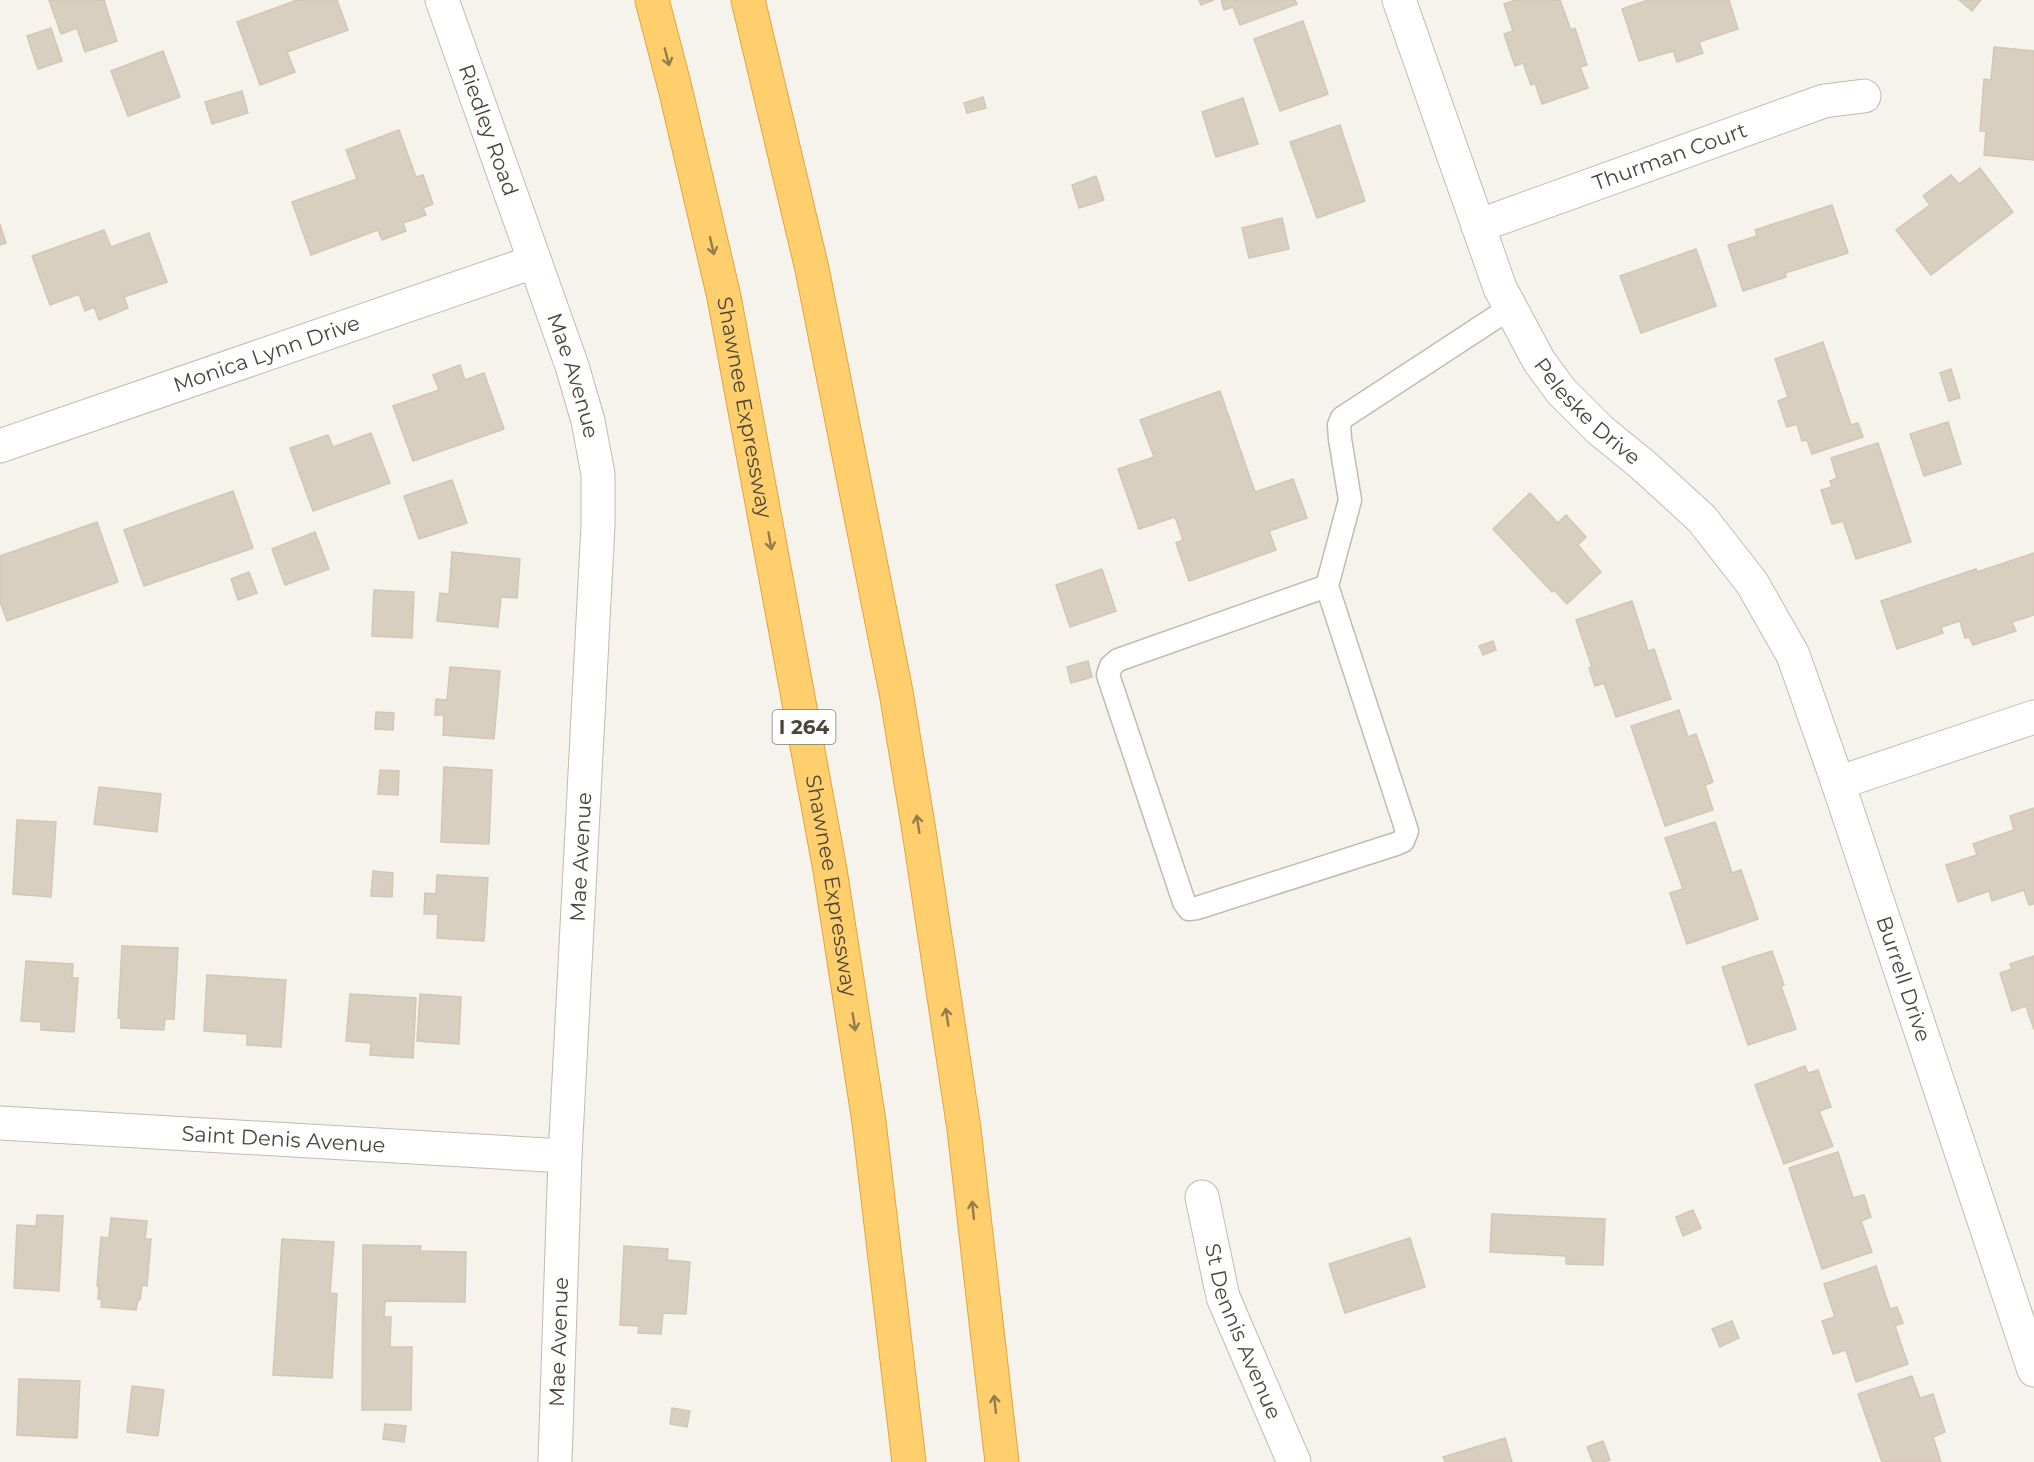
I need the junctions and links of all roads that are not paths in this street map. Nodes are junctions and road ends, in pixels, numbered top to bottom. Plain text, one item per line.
1 (442, 0) edge
2 (652, 0) edge
3 (748, 0) edge
4 (1399, 0) edge
5 (1864, 96) dead end
6 (1478, 226) junction
7 (533, 262) junction
8 (1510, 308) junction
9 (0, 446) edge
10 (1327, 586) junction
11 (2034, 717) edge
12 (1838, 783) junction
13 (0, 1123) edge
14 (565, 1156) junction
15 (1202, 1197) dead end
16 (2034, 1370) edge
17 (555, 1462) edge
18 (909, 1462) edge
19 (1002, 1462) edge
20 (1294, 1462) edge

1 - 7 street, Riedley Road
2 -> 18 highway, Shawnee Expressway / I 264
19 -> 3 highway
4 - 6 street, Peleske Drive
5 - 6 street, Thurman Court
6 - 8 street, Peleske Drive
7 - 9 street, Monica Lynn Drive
7 - 14 street, Mae Avenue
8 - 10 lane
8 - 12 street, Peleske Drive
10 - 10 lane
11 - 12 street
12 - 16 street, Burrell Drive
13 - 14 street, Saint Denis Avenue
14 - 17 street, Mae Avenue
15 - 20 street, St Dennis Avenue

